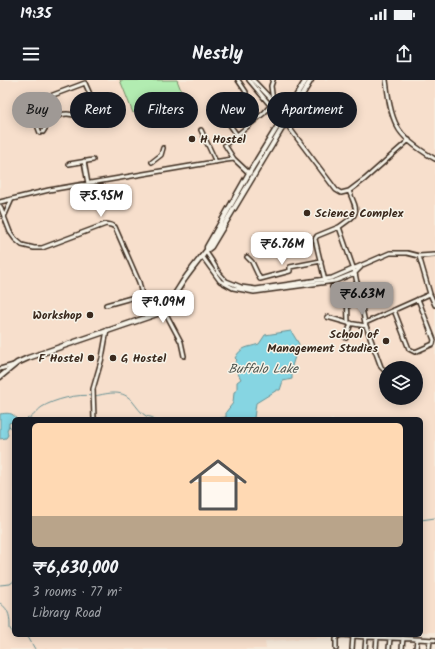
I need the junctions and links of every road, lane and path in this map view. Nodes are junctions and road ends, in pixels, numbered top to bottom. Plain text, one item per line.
1 (238, 80) edge
2 (248, 80) edge
3 (253, 80) edge
4 (272, 80) edge
5 (306, 80) edge
6 (311, 80) edge
7 (386, 80) edge
8 (89, 92) edge
9 (271, 92) edge
10 (300, 92) edge
11 (303, 92) edge
12 (267, 98) edge
13 (267, 99) edge
14 (267, 110) edge
15 (70, 114) edge
16 (279, 128) edge
17 (280, 128) edge
18 (295, 128) edge
19 (201, 130) dead end
20 (237, 135) junction
21 (409, 140) junction
22 (163, 148) dead end
23 (234, 159) junction
24 (435, 159) edge
25 (93, 160) dead end
26 (84, 161) junction
27 (152, 162) dead end
28 (216, 162) junction
29 (69, 164) dead end
30 (249, 173) junction
31 (253, 176) junction
32 (88, 184) junction
33 (350, 191) junction
34 (12, 199) junction
35 (0, 202) edge
36 (0, 206) edge
37 (4, 218) junction
38 (339, 227) junction
39 (206, 251) junction
40 (435, 255) edge
41 (202, 256) junction
42 (419, 256) junction
43 (247, 257) dead end
44 (321, 261) junction
45 (364, 264) junction
46 (353, 268) junction
47 (355, 272) junction
48 (325, 281) junction
49 (357, 282) junction
50 (332, 287) dead end
51 (347, 292) junction
52 (430, 294) junction
53 (142, 295) junction
54 (359, 295) junction
55 (418, 300) junction
56 (435, 303) edge
57 (106, 305) dead end
58 (164, 310) junction
59 (394, 310) junction
60 (147, 317) junction
61 (327, 317) dead end
62 (350, 323) junction
63 (365, 324) junction
64 (107, 330) junction
65 (346, 338) dead end
66 (184, 356) dead end
67 (17, 363) junction
68 (379, 364) edge
69 (0, 369) edge
70 (0, 377) edge
71 (94, 417) edge
72 (337, 637) edge
73 (353, 637) edge
74 (366, 637) joint
75 (377, 637) junction
76 (390, 638) junction
77 (403, 638) junction
78 (417, 639) junction
79 (430, 640) junction
80 (435, 640) edge
81 (336, 649) edge
82 (352, 649) edge
83 (365, 649) edge
84 (376, 649) edge
85 (389, 649) edge
86 (402, 649) edge
87 (416, 649) edge
88 (429, 649) edge

1 - 20 street
2 - 13 street
3 - 12 street
4 - 9 street
5 - 10 street
6 - 11 street
7 - 21 street
8 - 15 street
14 - 20 street
16 - 30 street
17 - 31 street
18 - 33 street
19 - 28 street
20 - 23 street
21 - 24 street
21 - 33 street
22 - 27 street
23 - 28 street
23 - 30 street
25 - 26 street
26 - 29 street
26 - 32 street
28 - 32 street
30 - 31 street
30 - 39 street
31 - 39 street
32 - 34 street
33 - 38 street
34 - 35 street
34 - 37 street
36 - 37 street
37 - 53 street
38 - 44 street
38 - 46 street
39 - 41 street
39 - 48 street
40 - 42 street
41 - 48 street
41 - 58 street
42 - 45 street
42 - 52 street
43 - 44 street
44 - 48 street
45 - 46 street
45 - 47 street
46 - 47 street
46 - 48 street
47 - 48 street
47 - 49 street
49 - 51 street
49 - 54 street
50 - 51 street
51 - 54 street
51 - 62 street
52 - 55 street
52 - 56 street
53 - 57 street
53 - 60 street
54 - 63 street
55 - 59 street
55 - 59 street
58 - 60 street
58 - 66 street
59 - 63 street
60 - 64 street
61 - 62 street
62 - 63 street
62 - 65 street
63 - 68 street
64 - 67 street
64 - 71 street
67 - 69 street
67 - 70 street
72 - 81 street
73 - 82 street
74 - 75 street
74 - 83 street
75 - 76 street
75 - 84 street
76 - 77 street
76 - 85 street
77 - 78 street
77 - 86 street
78 - 79 street
78 - 87 street
79 - 80 street
79 - 88 street

